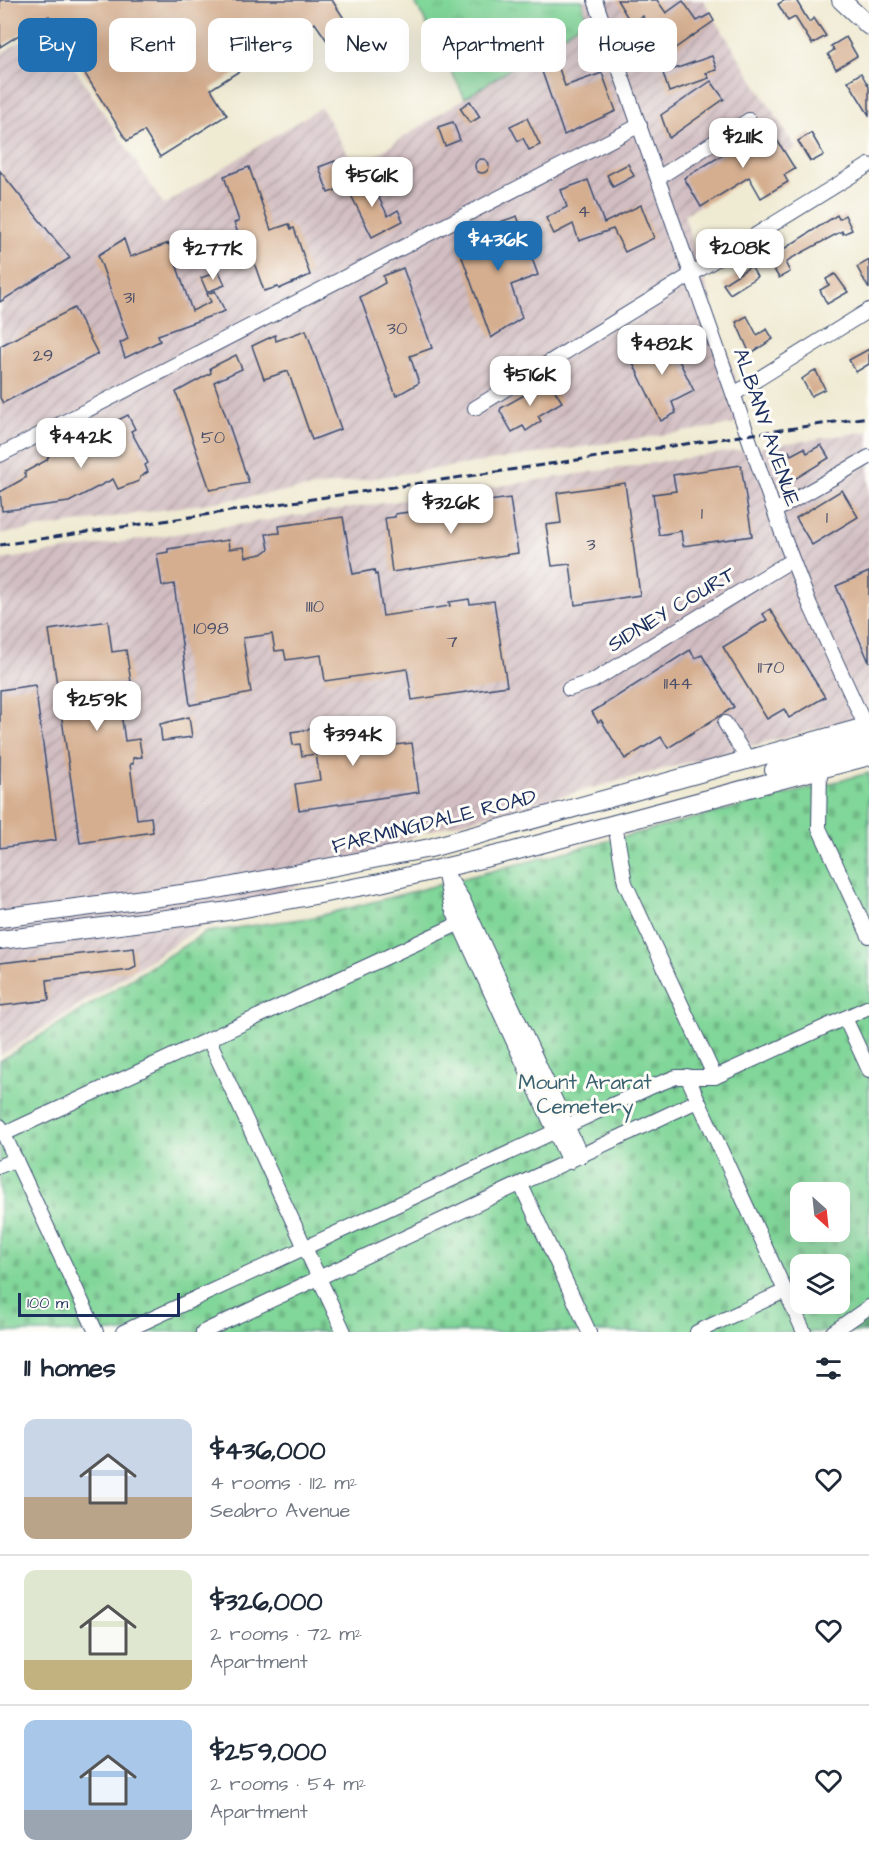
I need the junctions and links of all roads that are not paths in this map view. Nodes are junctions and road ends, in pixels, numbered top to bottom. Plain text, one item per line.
1 (595, 0) edge
2 (842, 0) edge
3 (869, 26) edge
4 (748, 120) dead end
5 (640, 125) junction
6 (869, 165) edge
7 (658, 178) junction
8 (692, 274) junction
9 (869, 310) edge
10 (734, 393) junction
11 (475, 408) dead end
12 (0, 455) edge
13 (869, 457) edge
14 (775, 511) junction
15 (792, 560) junction
16 (569, 689) dead end
17 (725, 723) dead end
18 (868, 726) edge
19 (869, 756) edge
20 (748, 760) junction
21 (820, 770) junction
22 (690, 804) junction
23 (615, 824) junction
24 (444, 869) junction
25 (0, 918) edge
26 (465, 920) junction
27 (869, 936) edge
28 (0, 940) edge
29 (869, 1006) edge
30 (844, 1018) junction
31 (209, 1040) junction
32 (869, 1070) edge
33 (687, 1076) junction
34 (715, 1077) junction
35 (697, 1101) junction
36 (561, 1128) junction
37 (2, 1130) edge
38 (16, 1159) junction
39 (575, 1159) junction
40 (0, 1166) edge
41 (520, 1185) junction
42 (305, 1247) junction
43 (319, 1278) junction
44 (784, 1291) junction
45 (869, 1307) edge
46 (96, 1332) edge
47 (123, 1332) edge
48 (202, 1332) edge
49 (344, 1332) edge
50 (589, 1332) edge
51 (697, 1332) edge
52 (804, 1332) edge
53 (833, 1332) edge

1 - 5 street, ALBANY AVENUE
2 - 3 main road
4 - 7 street
5 - 7 street, ALBANY AVENUE
5 - 12 street
6 - 8 street
7 - 8 street, ALBANY AVENUE
8 - 10 street, ALBANY AVENUE
8 - 11 street
9 - 10 street
10 - 14 street, ALBANY AVENUE
13 - 14 street
14 - 15 street, ALBANY AVENUE
15 - 16 street, SIDNEY COURT
15 - 18 street, ALBANY AVENUE
17 - 20 street
18 - 20 main road, FARMINGDALE ROAD
18 - 22 main road
19 - 21 main road
20 - 25 main road, FARMINGDALE ROAD
21 - 22 main road
21 - 27 street
22 - 23 main road
23 - 24 main road
23 - 34 street
24 - 26 street
24 - 28 main road
26 - 31 street
26 - 36 street
29 - 30 street
30 - 32 street
30 - 34 street
31 - 37 street
31 - 42 street
33 - 34 street
33 - 35 street
33 - 36 street
35 - 39 street
35 - 44 street
36 - 39 street
36 - 42 street
37 - 38 street
38 - 40 street
38 - 46 street
39 - 41 street
41 - 43 street
41 - 50 street
42 - 43 street
42 - 47 street
43 - 48 street
43 - 49 street
44 - 51 street
44 - 52 street
45 - 53 street

